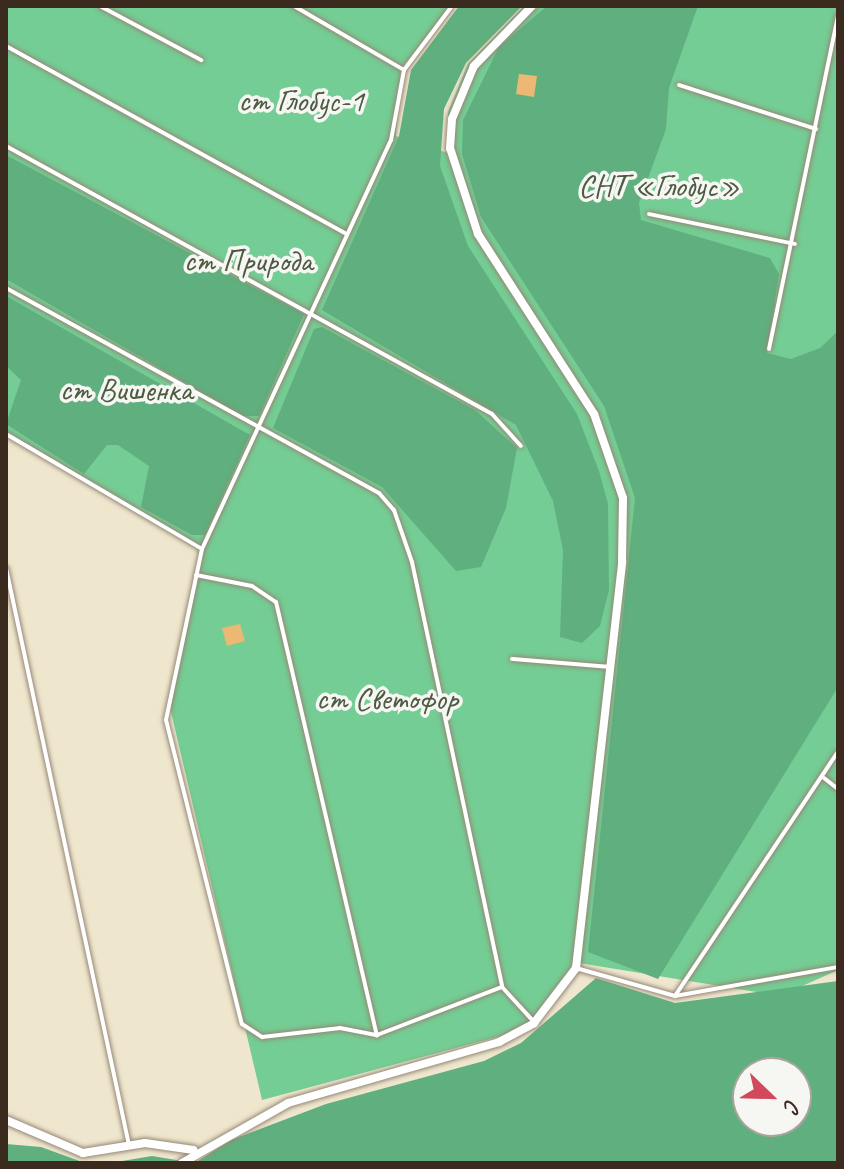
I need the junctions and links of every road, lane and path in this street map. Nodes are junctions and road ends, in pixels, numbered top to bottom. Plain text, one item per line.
1 (100, 6) edge
2 (294, 6) edge
3 (451, 6) edge
4 (532, 6) edge
5 (838, 15) edge
6 (6, 46) edge
7 (201, 60) dead end
8 (404, 70) junction
9 (679, 85) dead end
10 (816, 129) junction
11 (6, 146) edge
12 (649, 214) dead end
13 (347, 234) junction
14 (795, 244) junction
15 (6, 288) edge
16 (314, 314) junction
17 (769, 349) dead end
18 (259, 432) junction
19 (6, 434) edge
20 (521, 446) dead end
21 (202, 549) junction
22 (6, 568) edge
23 (196, 575) junction
24 (512, 659) dead end
25 (609, 667) junction
26 (838, 752) edge
27 (824, 778) junction
28 (838, 789) edge
29 (838, 967) edge
30 (576, 968) junction
31 (502, 987) junction
32 (675, 996) junction
33 (534, 1023) junction
34 (377, 1035) junction
35 (6, 1120) edge
36 (130, 1146) junction
37 (193, 1150) junction
38 (182, 1163) edge

1 - 7 lane
2 - 8 lane
3 - 8 lane
4 - 25 street
5 - 10 lane
6 - 13 lane
8 - 13 lane
9 - 10 lane
10 - 14 lane
11 - 16 lane
12 - 14 lane
13 - 16 lane
14 - 17 lane
15 - 18 lane
16 - 18 lane
16 - 20 lane
18 - 21 lane
18 - 31 lane
19 - 21 lane
21 - 23 lane
22 - 36 lane
23 - 34 lane
23 - 34 lane
24 - 25 lane
25 - 30 street
26 - 27 lane
27 - 28 lane
27 - 32 lane
29 - 32 lane
30 - 32 lane
30 - 33 street
31 - 33 lane
31 - 34 lane
33 - 37 street
35 - 36 street
36 - 37 street
37 - 38 street

